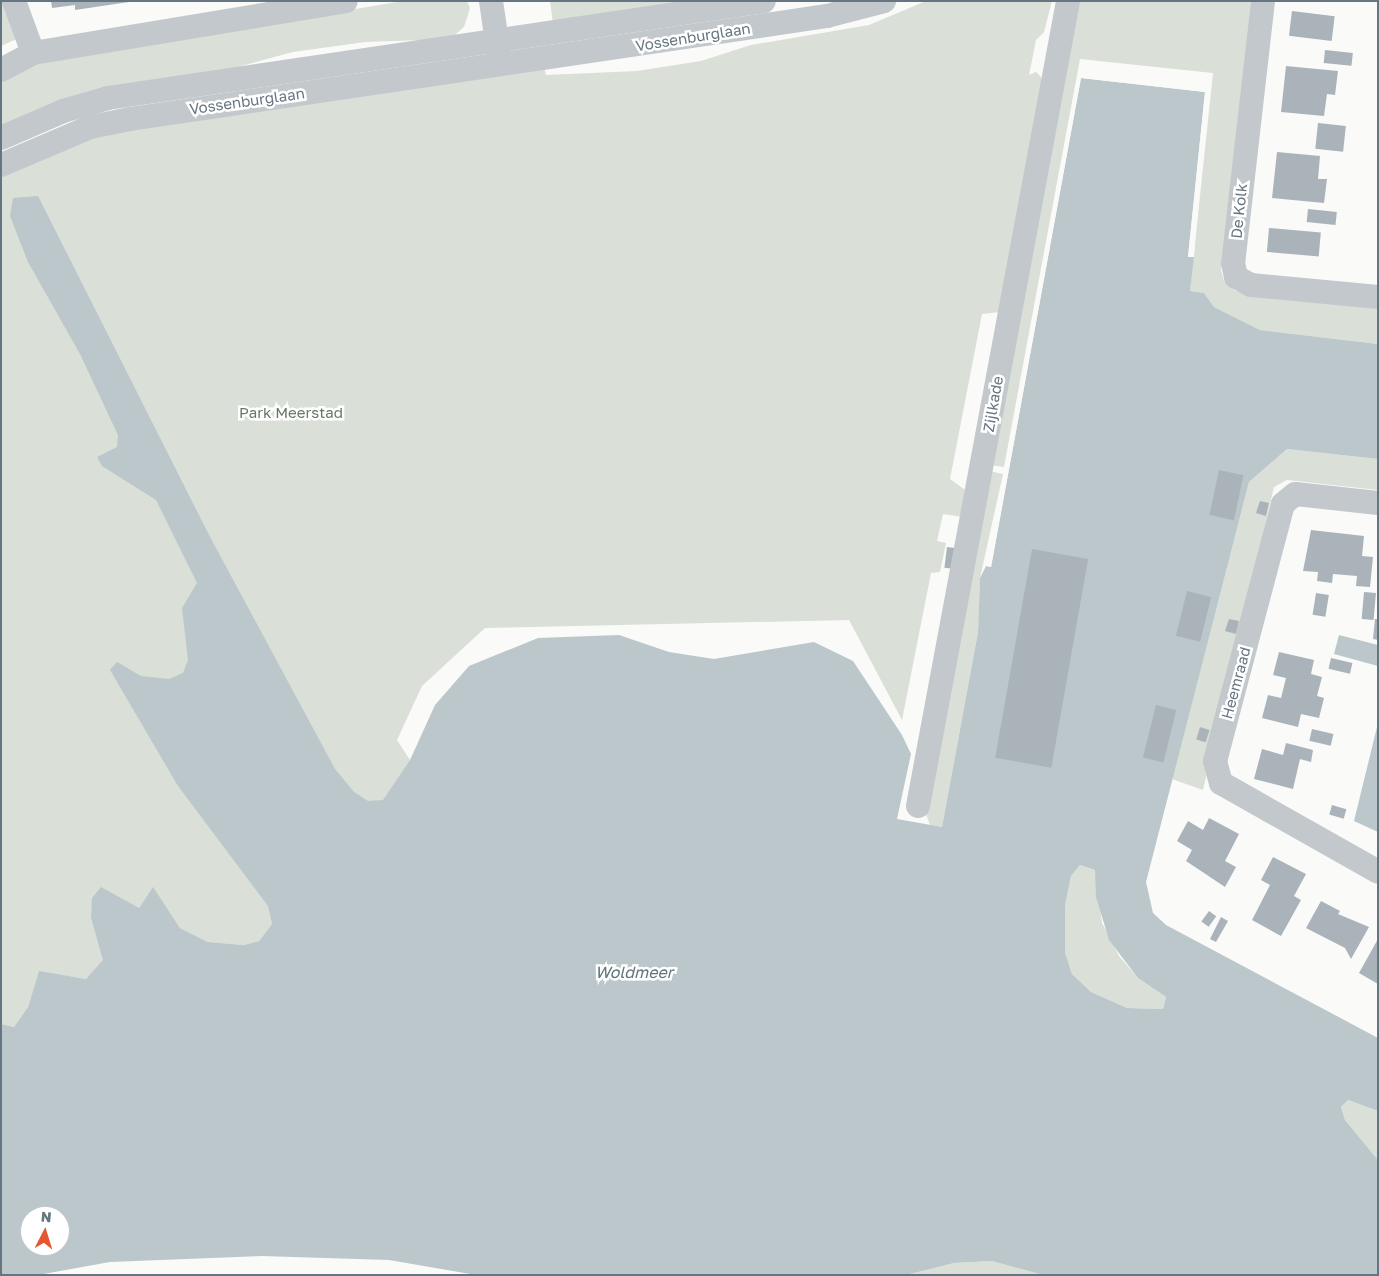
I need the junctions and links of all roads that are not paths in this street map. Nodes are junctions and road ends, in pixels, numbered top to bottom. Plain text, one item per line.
1 (14, 1) edge
2 (346, 1) edge
3 (491, 1) edge
4 (764, 1) edge
5 (884, 1) edge
6 (1068, 1) edge
7 (1263, 1) edge
8 (497, 40) junction
9 (33, 53) junction
10 (500, 65) junction
11 (1, 70) edge
12 (1, 138) edge
13 (1, 165) edge
14 (1378, 297) edge
15 (1378, 503) edge
16 (918, 806) dead end
17 (1378, 872) edge

1 - 9 street
2 - 9 street
3 - 8 street
4 - 8 street, Vossenburglaan
5 - 10 street, Vossenburglaan
6 - 16 street, Zijlkade
7 - 14 street, De Kolk
8 - 10 street
8 - 12 street, Vossenburglaan
9 - 11 street
10 - 13 street, Vossenburglaan
15 - 17 street, Heemraad

